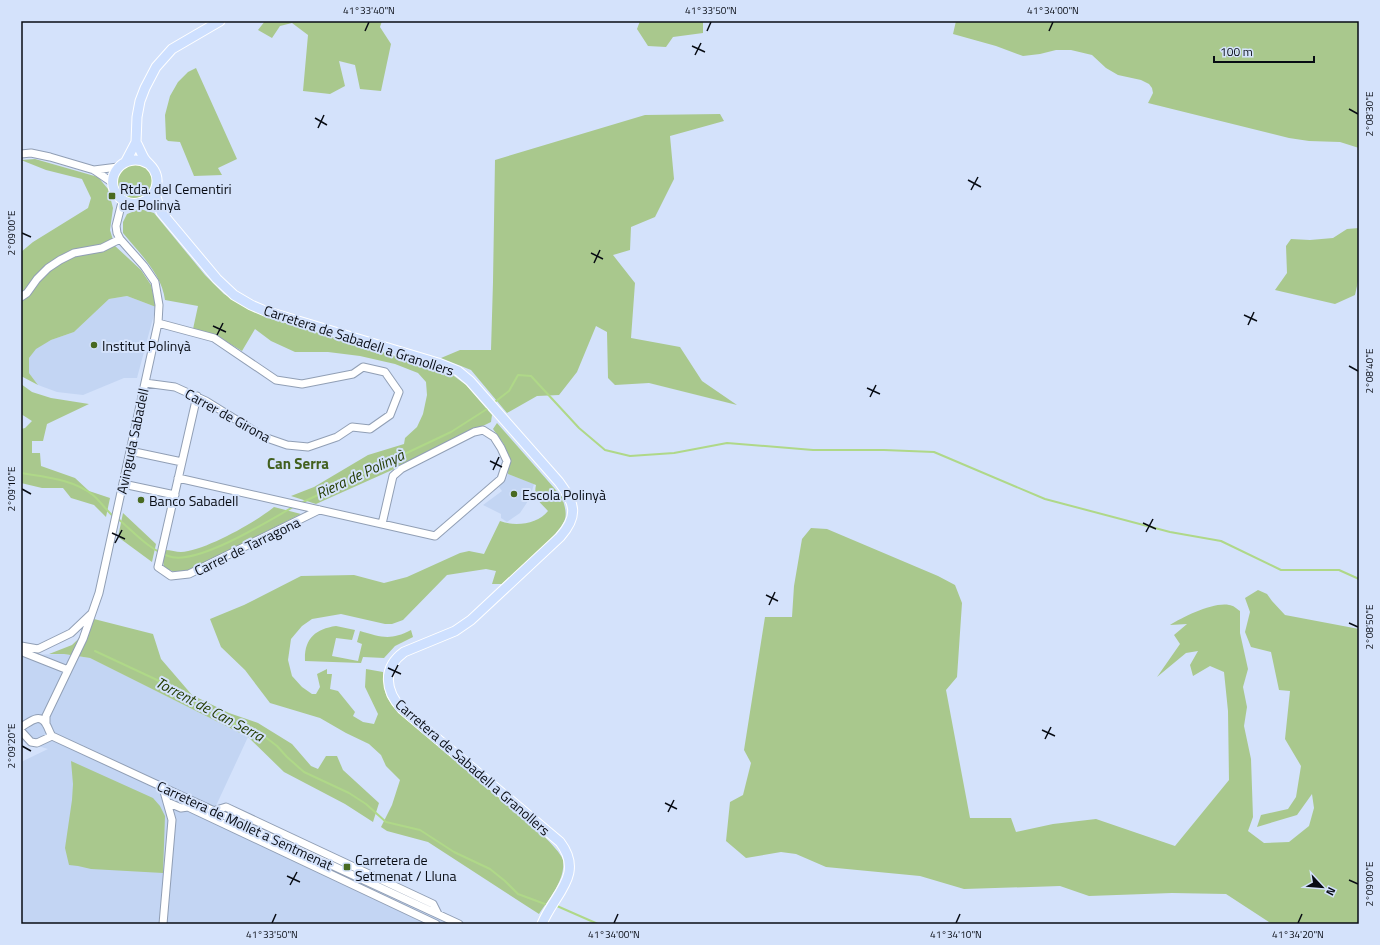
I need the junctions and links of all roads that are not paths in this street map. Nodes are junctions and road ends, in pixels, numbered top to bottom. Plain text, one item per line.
1 (220, 21) edge
2 (136, 142) junction
3 (21, 154) edge
4 (126, 161) junction
5 (147, 163) junction
6 (118, 168) junction
7 (94, 170) junction
8 (113, 183) junction
9 (156, 188) junction
10 (124, 200) junction
11 (140, 203) junction
12 (161, 212) junction
13 (120, 239) junction
14 (21, 297) edge
15 (158, 323) junction
16 (145, 383) junction
17 (197, 396) junction
18 (130, 451) junction
19 (182, 462) junction
20 (178, 478) junction
21 (123, 484) junction
22 (175, 495) junction
23 (319, 510) junction
24 (382, 524) junction
25 (92, 613) junction
26 (21, 647) edge
27 (68, 670) junction
28 (44, 720) junction
29 (23, 729) edge
30 (49, 735) junction
31 (164, 788) junction
32 (187, 799) junction
33 (167, 802) junction
34 (181, 808) junction
35 (172, 820) junction
36 (546, 915) junction
37 (163, 924) edge
38 (436, 924) edge
39 (459, 924) edge
40 (536, 924) edge
41 (542, 924) edge

1 - 2 main road
2 - 4 main road
2 - 5 main road
3 - 7 street
4 - 5 main road
4 - 6 main road
5 - 9 main road
6 - 7 street
6 - 8 main road
7 - 8 street
8 - 10 main road
9 - 11 main road
9 - 12 main road, Carretera de Sabadell a Granollers
10 - 11 main road
10 - 13 street
11 - 12 main road, Carretera de Sabadell a Granollers
12 - 36 main road, Carretera de Sabadell a Granollers
13 - 14 street
13 - 15 street, Avinguda Sabadell
15 - 16 street, Avinguda Sabadell
15 - 17 street, Carrer de Girona
16 - 17 street, Carrer de Girona
16 - 18 street, Avinguda Sabadell
17 - 19 street, Carrer de Tarragona
18 - 19 street
18 - 21 street, Avinguda Sabadell
19 - 20 street, Carrer de Tarragona
20 - 22 street, Carrer de Tarragona
20 - 23 street
21 - 22 street
21 - 25 street, Avinguda Sabadell
22 - 23 street, Carrer de Tarragona
23 - 24 street
24 - 24 street
25 - 26 street, Avinguda Sabadell
25 - 27 street
26 - 27 street
27 - 28 street
28 - 29 street, Carretera de Mollet a Sentmenat
28 - 30 street
29 - 30 street, Carretera de Mollet a Sentmenat
30 - 31 street, Carretera de Mollet a Sentmenat
31 - 32 street, Carretera de Mollet a Sentmenat
31 - 33 street
32 - 34 street
32 - 39 street, Carretera de Mollet a Sentmenat
33 - 34 street
33 - 35 street
34 - 35 street
34 - 38 street
35 - 37 street
36 - 40 main road
36 - 41 main road

